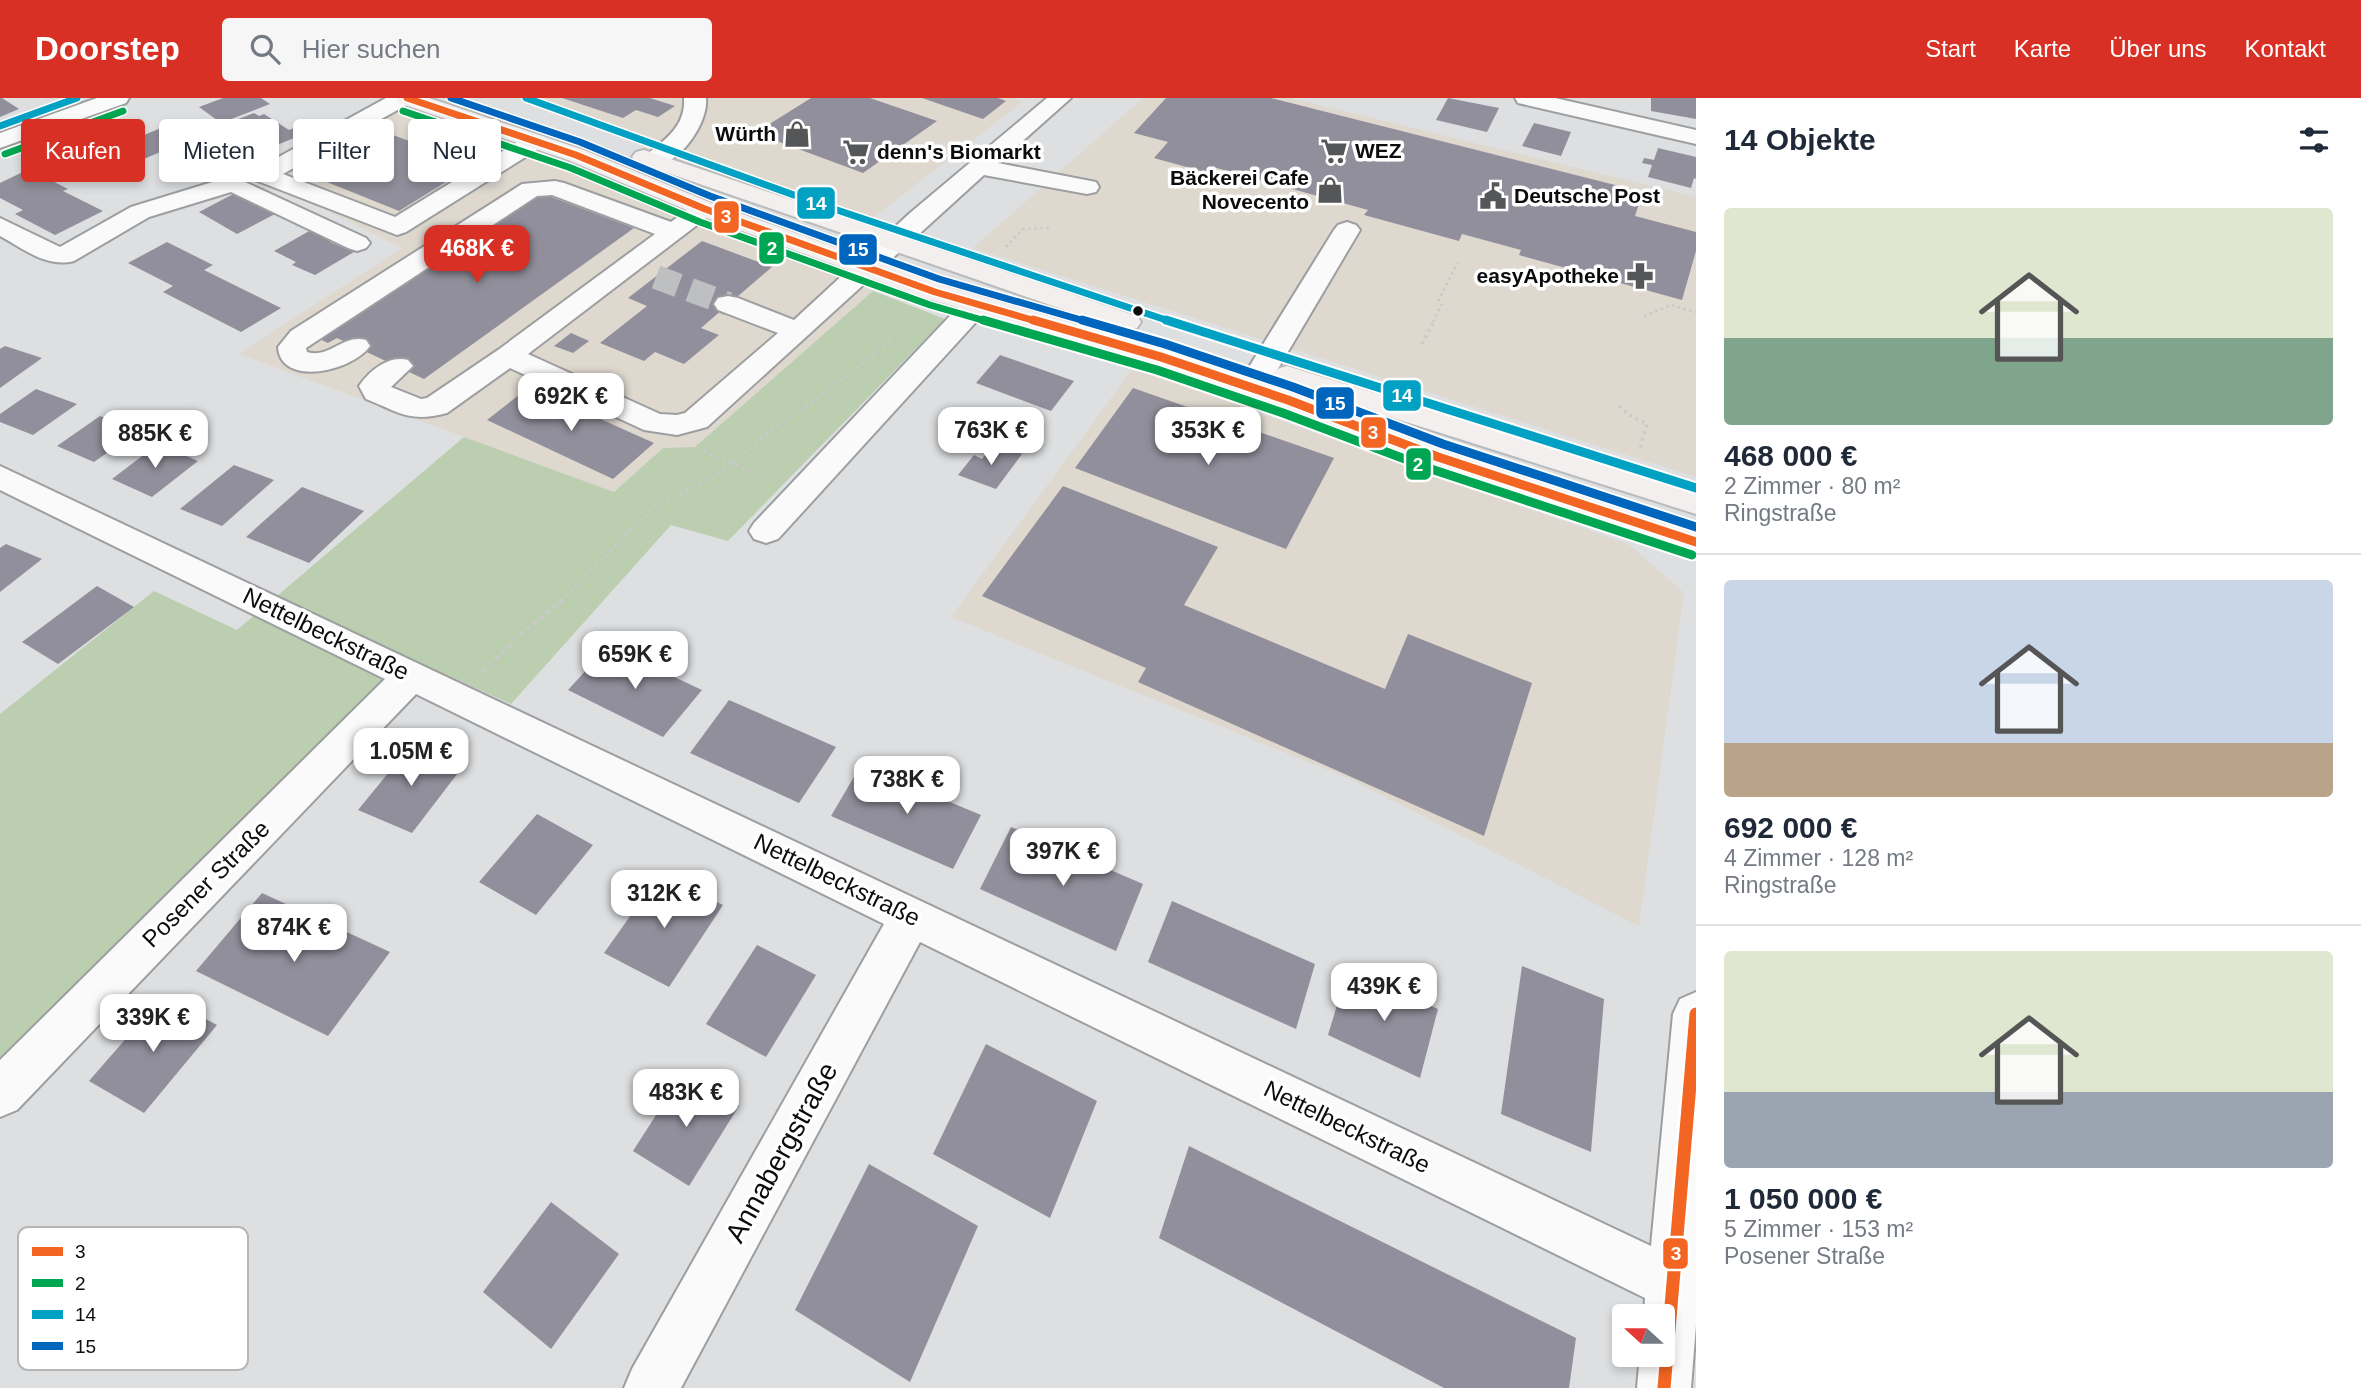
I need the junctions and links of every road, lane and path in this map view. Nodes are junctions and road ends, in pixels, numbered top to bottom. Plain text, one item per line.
1 (118, 98) edge
2 (402, 98) edge
3 (407, 98) edge
4 (486, 98) edge
5 (695, 98) edge
6 (1526, 98) edge
7 (1050, 100) edge
8 (1696, 137) edge
9 (0, 141) edge
10 (535, 141) junction
11 (653, 161) junction
12 (982, 167) junction
13 (1087, 187) dead end
14 (705, 209) junction
15 (0, 226) edge
16 (1049, 228) dead end
17 (1347, 230) dead end
18 (674, 232) junction
19 (357, 243) dead end
20 (891, 243) junction
21 (1458, 262) dead end
22 (629, 266) junction
23 (864, 268) junction
24 (981, 273) junction
25 (656, 277) tunnel mouth
26 (935, 292) junction
27 (1437, 301) dead end
28 (1443, 302) dead end
29 (728, 304) tunnel mouth
30 (976, 305) junction
31 (1696, 312) edge
32 (1644, 316) dead end
33 (797, 331) junction
34 (1422, 344) dead end
35 (356, 346) dead end
36 (508, 356) junction
37 (398, 366) dead end
38 (1264, 367) junction
39 (1619, 406) dead end
40 (677, 425) junction
41 (733, 463) junction
42 (0, 477) edge
43 (1631, 484) junction
44 (802, 493) junction
45 (1696, 503) edge
46 (766, 531) dead end
47 (1696, 542) edge
48 (411, 676) junction
49 (456, 697) junction
50 (911, 916) junction
51 (1696, 1014) edge
52 (0, 1093) edge
53 (1673, 1284) junction
54 (651, 1388) edge
55 (1664, 1388) edge

1 - 9 street
2 - 10 street
3 - 10 main road
4 - 11 main road
5 - 11 street
6 - 8 street
7 - 12 street
10 - 14 main road
11 - 20 main road
12 - 13 street
12 - 20 street
14 - 18 street
14 - 23 main road
15 - 19 street
16 - 24 path
17 - 38 street
18 - 22 street
18 - 35 street
20 - 23 street
20 - 24 main road
21 - 27 path
22 - 25 street
22 - 36 street
23 - 26 main road
23 - 33 street
24 - 38 main road
26 - 30 main road
26 - 41 path
28 - 34 path
29 - 33 street
30 - 44 street
30 - 47 main road
31 - 32 path
33 - 40 street
36 - 37 street
36 - 40 street
38 - 43 main road
39 - 43 path
40 - 41 path
41 - 44 path
41 - 49 path
42 - 48 street, Nettelbeckstraße
43 - 45 main road
44 - 46 street
48 - 49 street, Nettelbeckstraße
48 - 52 street, Posener Straße
49 - 50 street, Nettelbeckstraße
50 - 53 street, Nettelbeckstraße
50 - 54 street, Annabergstraße
51 - 53 street
53 - 55 street

